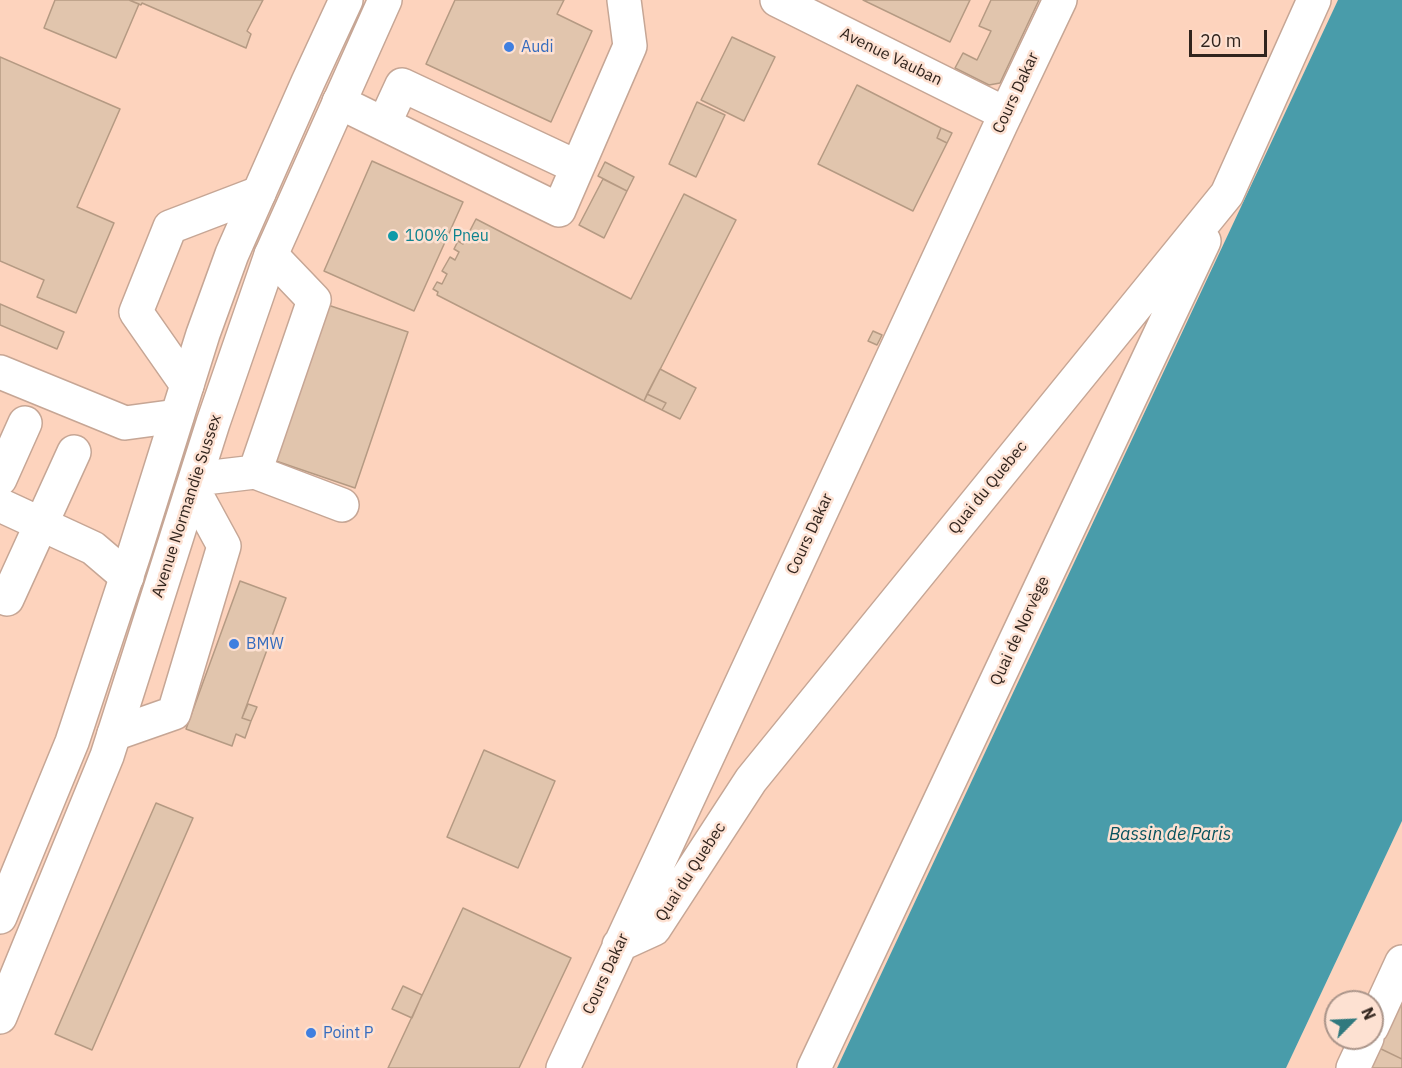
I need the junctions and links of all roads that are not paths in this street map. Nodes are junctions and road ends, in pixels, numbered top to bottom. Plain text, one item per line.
1 (346, 0) edge
2 (385, 0) edge
3 (624, 0) edge
4 (777, 0) edge
5 (1060, 0) edge
6 (1314, 0) edge
7 (339, 102) junction
8 (1006, 114) junction
9 (384, 124) junction
10 (578, 167) junction
11 (259, 192) junction
12 (1227, 194) junction
13 (271, 255) junction
14 (0, 372) edge
15 (187, 385) junction
16 (177, 416) junction
17 (25, 423) dead end
18 (74, 452) dead end
19 (255, 472) junction
20 (0, 479) edge
21 (194, 484) junction
22 (0, 505) edge
23 (342, 505) dead end
24 (41, 524) junction
25 (127, 577) junction
26 (7, 599) dead end
27 (114, 734) junction
28 (0, 917) edge
29 (620, 945) junction
30 (1402, 962) edge
31 (1384, 1001) edge
32 (0, 1017) edge
33 (1361, 1050) edge
34 (563, 1068) edge
35 (814, 1068) edge
36 (1353, 1068) edge

1 - 11 main road
2 - 7 main road, Avenue Normandie Sussex
3 - 10 main road
4 - 8 main road, Avenue Vauban
5 - 8 main road, Cours Dakar
6 - 12 main road, Quai du Quebec
7 - 9 main road
7 - 13 main road, Avenue Normandie Sussex
8 - 29 main road, Cours Dakar
9 - 10 main road
9 - 10 main road
11 - 15 main road
11 - 15 main road
12 - 29 main road, Quai du Quebec
12 - 35 main road, Quai de Norvège
13 - 19 main road
13 - 21 main road, Avenue Normandie Sussex
14 - 16 main road
15 - 16 main road
16 - 25 main road
17 - 20 main road
18 - 24 main road
19 - 21 main road
19 - 23 main road
21 - 27 main road, Avenue Normandie Sussex
21 - 27 main road
22 - 24 main road
24 - 25 main road
24 - 26 main road
25 - 28 main road
27 - 32 main road, Avenue Normandie Sussex
29 - 34 main road, Cours Dakar
30 - 31 main road
33 - 36 main road

